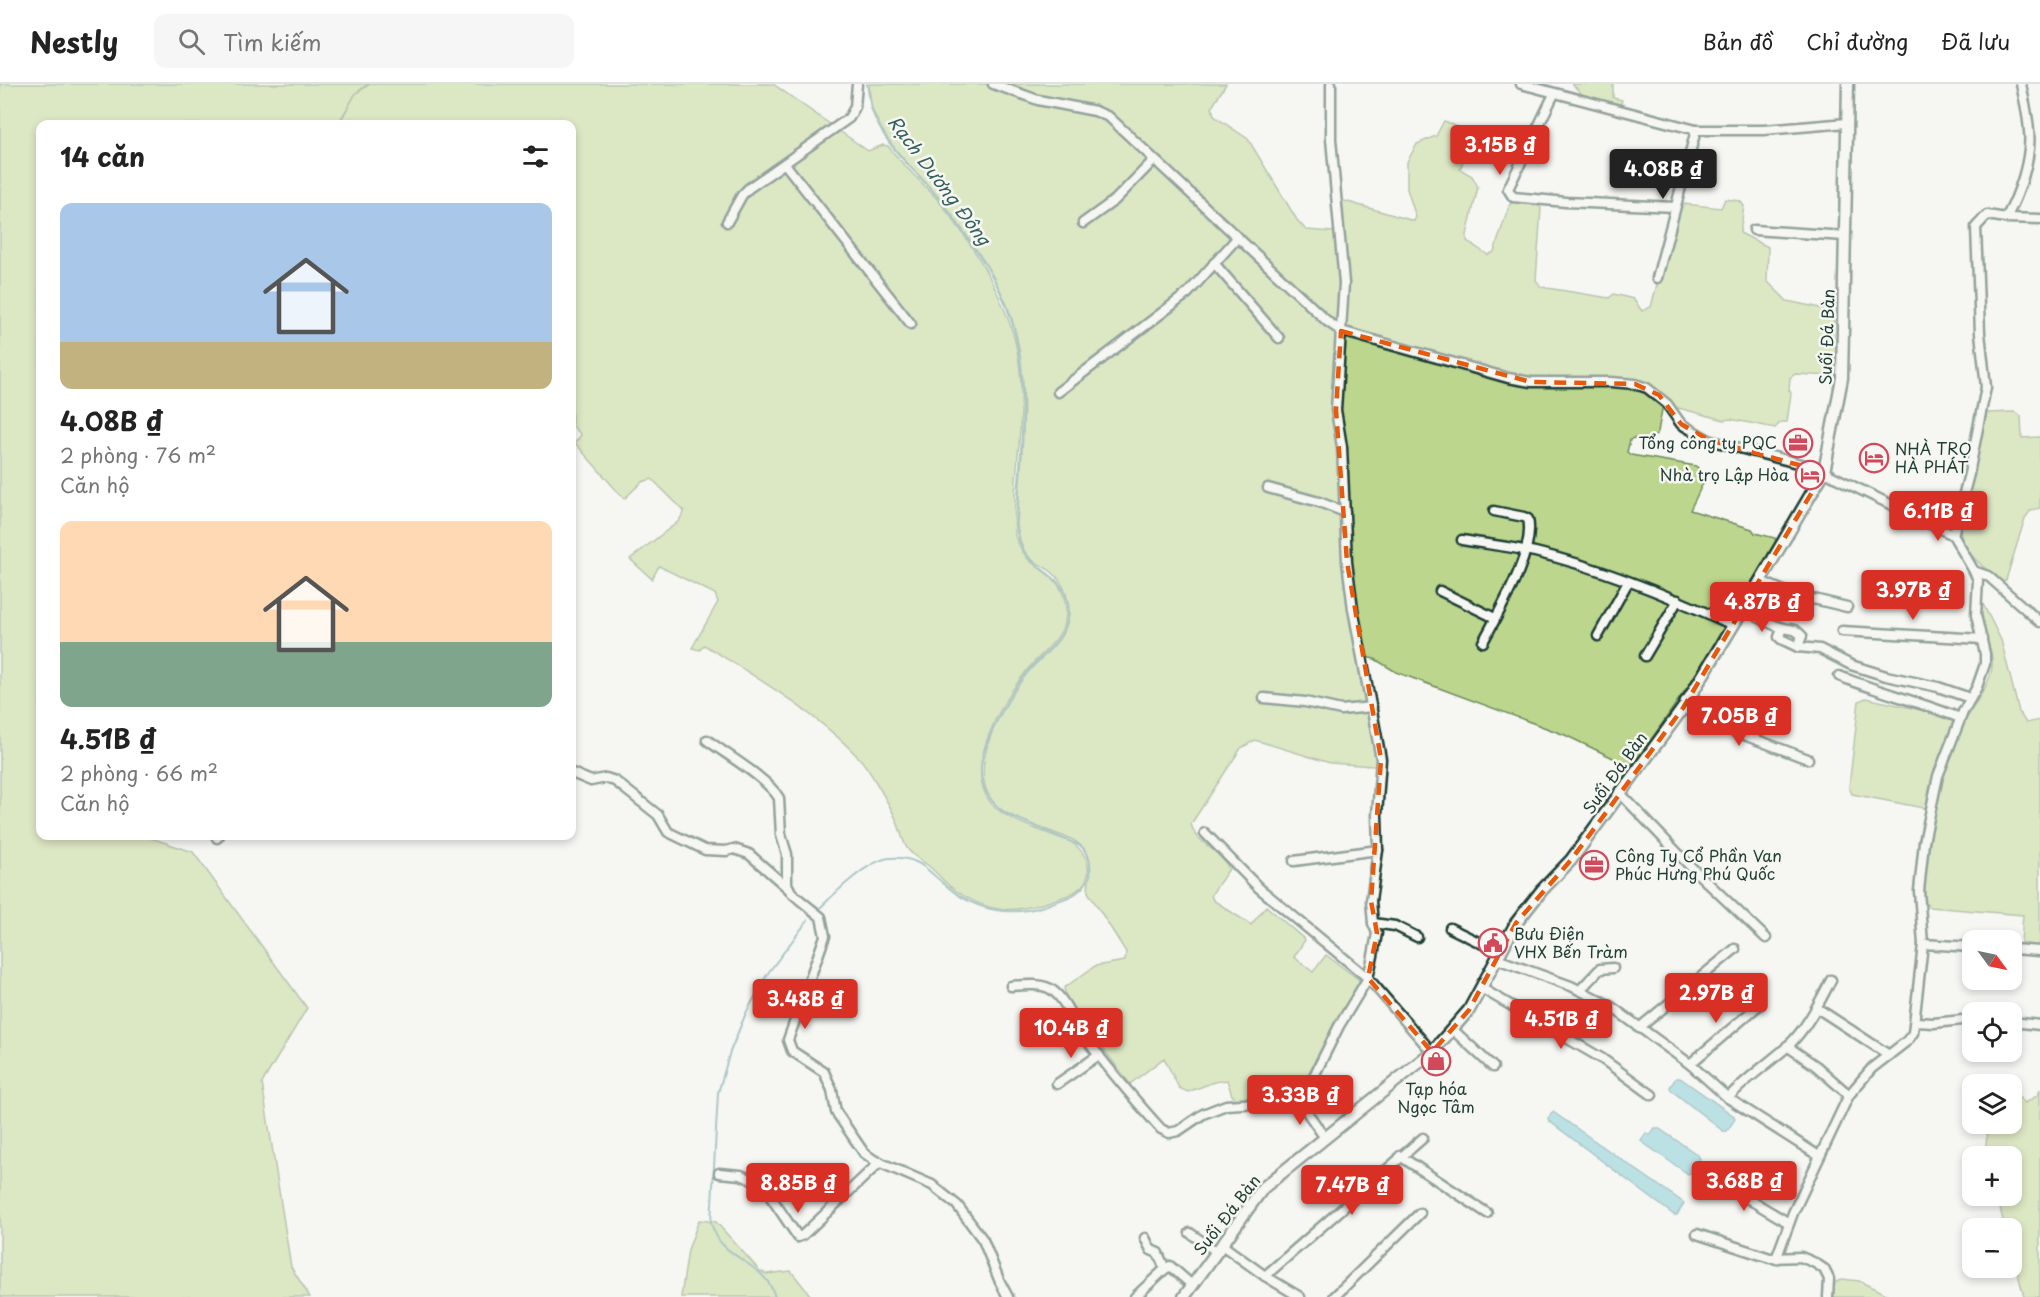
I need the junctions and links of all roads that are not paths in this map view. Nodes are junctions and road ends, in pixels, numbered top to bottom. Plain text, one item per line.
1 (857, 84) edge
2 (993, 84) edge
3 (1331, 84) edge
4 (1521, 84) edge
5 (1848, 84) edge
6 (2021, 84) edge
7 (1554, 94) junction
8 (1846, 123) junction
9 (1696, 130) junction
10 (1154, 160) junction
11 (785, 164) junction
12 (1675, 207) junction
13 (2006, 218) junction
14 (2040, 219) edge
15 (727, 222) dead end
16 (1083, 223) dead end
17 (1754, 230) dead end
18 (1845, 236) junction
19 (1238, 237) junction
20 (1214, 263) junction
21 (1657, 278) dead end
22 (911, 324) dead end
23 (1341, 331) junction
24 (1279, 338) dead end
25 (1058, 392) dead end
26 (1824, 472) junction
27 (1268, 488) dead end
28 (1494, 510) dead end
29 (1345, 513) junction
30 (1953, 535) junction
31 (1462, 540) dead end
32 (1526, 551) junction
33 (1974, 571) junction
34 (1760, 581) junction
35 (1628, 582) junction
36 (1440, 591) dead end
37 (1678, 600) junction
38 (1846, 607) dead end
39 (1743, 609) junction
40 (1495, 618) junction
41 (2040, 622) edge
42 (1733, 625) junction
43 (1782, 628) junction
44 (1842, 631) dead end
45 (1598, 636) dead end
46 (1982, 639) junction
47 (1483, 642) dead end
48 (1798, 647) junction
49 (1645, 656) dead end
50 (1839, 675) dead end
51 (1264, 698) dead end
52 (1970, 699) junction
53 (1684, 704) junction
54 (1372, 707) junction
55 (1960, 718) junction
56 (1720, 726) junction
57 (707, 740) dead end
58 (1808, 759) dead end
59 (576, 775) edge
60 (1618, 792) junction
61 (1205, 833) dead end
62 (1378, 850) junction
63 (1294, 861) dead end
64 (791, 892) junction
65 (1373, 923) junction
66 (1450, 928) dead end
67 (1417, 937) dead end
68 (1766, 938) dead end
69 (1923, 944) junction
70 (1962, 946) edge
71 (1735, 949) dead end
72 (2022, 950) edge
73 (2040, 951) edge
74 (1499, 956) junction
75 (1613, 968) dead end
76 (1368, 978) junction
77 (1831, 980) dead end
78 (1011, 986) dead end
79 (1481, 988) junction
80 (1580, 990) junction
81 (1759, 1005) dead end
82 (1816, 1008) junction
83 (1962, 1020) edge
84 (1916, 1022) junction
85 (2022, 1023) edge
86 (2040, 1025) edge
87 (1639, 1028) junction
88 (1452, 1029) junction
89 (1787, 1046) junction
90 (1432, 1052) junction
91 (1099, 1055) junction
92 (1889, 1055) junction
93 (1690, 1064) junction
94 (1493, 1067) dead end
95 (1057, 1084) dead end
96 (1652, 1095) dead end
97 (1849, 1095) junction
98 (1728, 1098) junction
99 (1298, 1099) junction
100 (1324, 1138) junction
101 (1423, 1138) dead end
102 (1400, 1156) junction
103 (1819, 1156) junction
104 (880, 1162) junction
105 (719, 1173) dead end
106 (1713, 1178) dead end
107 (1420, 1213) dead end
108 (1487, 1213) dead end
109 (1789, 1223) junction
110 (1190, 1233) dead end
111 (1697, 1233) dead end
112 (1145, 1238) dead end
113 (1219, 1248) junction
114 (1776, 1259) junction
115 (1165, 1269) junction
116 (1265, 1276) junction
117 (1192, 1286) junction
118 (1008, 1297) edge
119 (1135, 1297) edge
120 (1184, 1297) edge
121 (1300, 1297) edge
122 (1334, 1297) edge
123 (1828, 1297) edge

1 - 11 street
2 - 10 street
3 - 23 street
4 - 7 street
5 - 8 street, Suối Đá Bàn
6 - 13 street
7 - 9 street
7 - 12 street
8 - 9 street
8 - 18 street, Suối Đá Bàn
9 - 12 street
10 - 16 street
10 - 19 street
11 - 15 street
11 - 22 street
12 - 21 street
13 - 14 street
13 - 30 street
17 - 18 street
18 - 26 street, Suối Đá Bàn
19 - 20 street
19 - 23 street
20 - 24 street
20 - 25 street
23 - 26 street
23 - 29 street
26 - 30 street
26 - 34 street, Suối Đá Bàn
27 - 29 street
28 - 32 street
29 - 54 street
30 - 33 street
31 - 32 street
32 - 35 street
32 - 40 street
33 - 41 street
33 - 46 street
34 - 38 street
34 - 39 street, Suối Đá Bàn
35 - 37 street
35 - 45 street
36 - 40 street
37 - 42 street
37 - 49 street
39 - 42 street, Suối Đá Bàn
39 - 43 street
40 - 47 street
42 - 53 street, Suối Đá Bàn
43 - 48 street
43 - 48 street
44 - 46 street
46 - 52 street
48 - 52 street
50 - 55 street
51 - 54 street
52 - 55 street
53 - 56 street
53 - 56 street
53 - 60 street, Suối Đá Bàn
54 - 62 street
55 - 69 street
56 - 58 street
57 - 64 street
59 - 64 street
60 - 68 street
60 - 74 street, Suối Đá Bàn
61 - 76 street
62 - 63 street
62 - 65 street
64 - 104 street
65 - 67 street
65 - 76 street
66 - 74 street
69 - 70 street
69 - 84 street
71 - 87 street
72 - 73 street
74 - 79 street, Suối Đá Bàn
74 - 80 street
75 - 80 street
76 - 90 street
76 - 99 street
77 - 82 street
78 - 91 street
79 - 88 street, Suối Đá Bàn
79 - 96 street
80 - 87 street
81 - 93 street
82 - 89 street
82 - 92 street
83 - 84 street
84 - 92 street
85 - 86 street
87 - 93 street
88 - 90 street, Suối Đá Bàn
88 - 94 street
89 - 97 street
89 - 98 street
90 - 100 street, Suối Đá Bàn
91 - 95 street
91 - 99 street
92 - 97 street
93 - 98 street
97 - 103 street
98 - 103 street
99 - 100 street
100 - 113 street, Suối Đá Bàn
101 - 102 street
102 - 108 street
102 - 116 street
103 - 109 street
104 - 105 street
104 - 118 street
106 - 109 street
107 - 122 street
109 - 114 street
110 - 113 street
111 - 114 street
112 - 115 street
113 - 116 street
113 - 117 street, Suối Đá Bàn
114 - 123 street
115 - 117 street
115 - 119 street
116 - 121 street
117 - 120 street, Suối Đá Bàn

